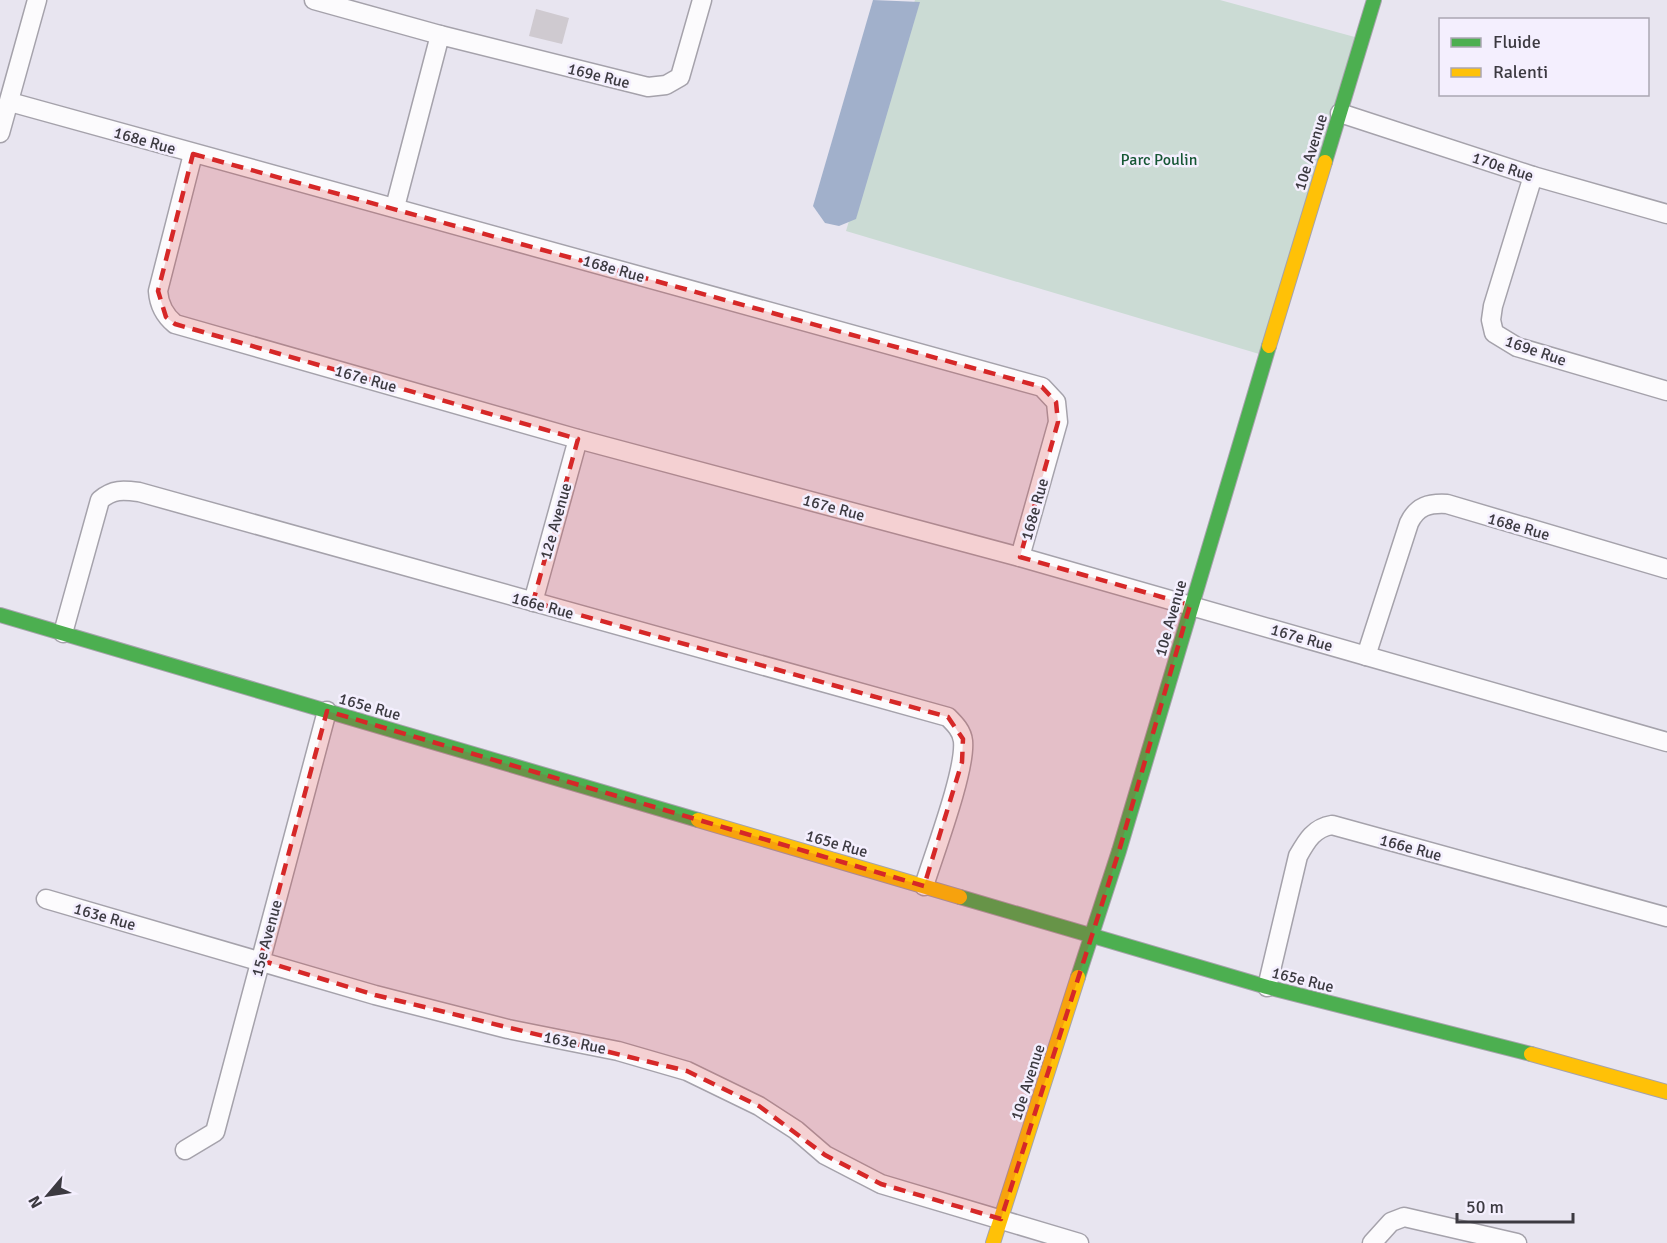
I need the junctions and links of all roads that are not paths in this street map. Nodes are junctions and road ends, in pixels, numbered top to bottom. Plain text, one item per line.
1 (37, 0) edge
2 (314, 0) edge
3 (702, 0) edge
4 (1374, 0) edge
5 (440, 35) junction
6 (10, 102) junction
7 (1340, 113) junction
8 (0, 133) edge
9 (193, 154) junction
10 (1533, 176) junction
11 (394, 207) junction
12 (1667, 214) edge
13 (1667, 391) edge
14 (578, 439) junction
15 (1020, 557) junction
16 (1667, 569) edge
17 (533, 602) junction
18 (1190, 605) junction
19 (0, 615) edge
20 (63, 633) junction
21 (1366, 656) junction
22 (327, 711) junction
23 (1667, 742) edge
24 (924, 886) junction
25 (46, 899) dead end
26 (1667, 917) edge
27 (1091, 935) junction
28 (260, 960) junction
29 (1267, 987) junction
30 (1667, 1092) edge
31 (185, 1150) dead end
32 (1001, 1219) junction
33 (993, 1243) edge
34 (1079, 1243) edge
35 (1372, 1243) edge
36 (1517, 1243) edge

1 - 6 street
2 - 5 street, 169e Rue
3 - 5 street, 169e Rue
4 - 7 street, 10e Avenue
5 - 11 street
6 - 8 street
6 - 9 street, 168e Rue
7 - 10 street, 170e Rue
7 - 18 street, 10e Avenue
9 - 11 street, 168e Rue
9 - 14 street, 167e Rue
10 - 12 street, 170e Rue
10 - 13 street, 169e Rue
11 - 15 street, 168e Rue
14 - 15 street, 167e Rue
14 - 17 street, 12e Avenue
15 - 18 street, 167e Rue
16 - 21 street, 168e Rue
17 - 20 street, 166e Rue
17 - 24 street, 166e Rue
18 - 21 street, 167e Rue
18 - 27 street, 10e Avenue
19 - 20 street, 165e Rue
20 - 22 street, 165e Rue
21 - 23 street, 167e Rue
22 - 24 street, 165e Rue
22 - 28 street, 15e Avenue
24 - 27 street, 165e Rue
25 - 28 street, 163e Rue
26 - 29 street, 166e Rue
27 - 29 street, 165e Rue
27 - 32 street, 10e Avenue
28 - 31 street, 15e Avenue
28 - 32 street, 163e Rue
29 - 30 street, 165e Rue
32 - 33 street, 10e Avenue
32 - 34 street, 163e Rue
35 - 36 street

